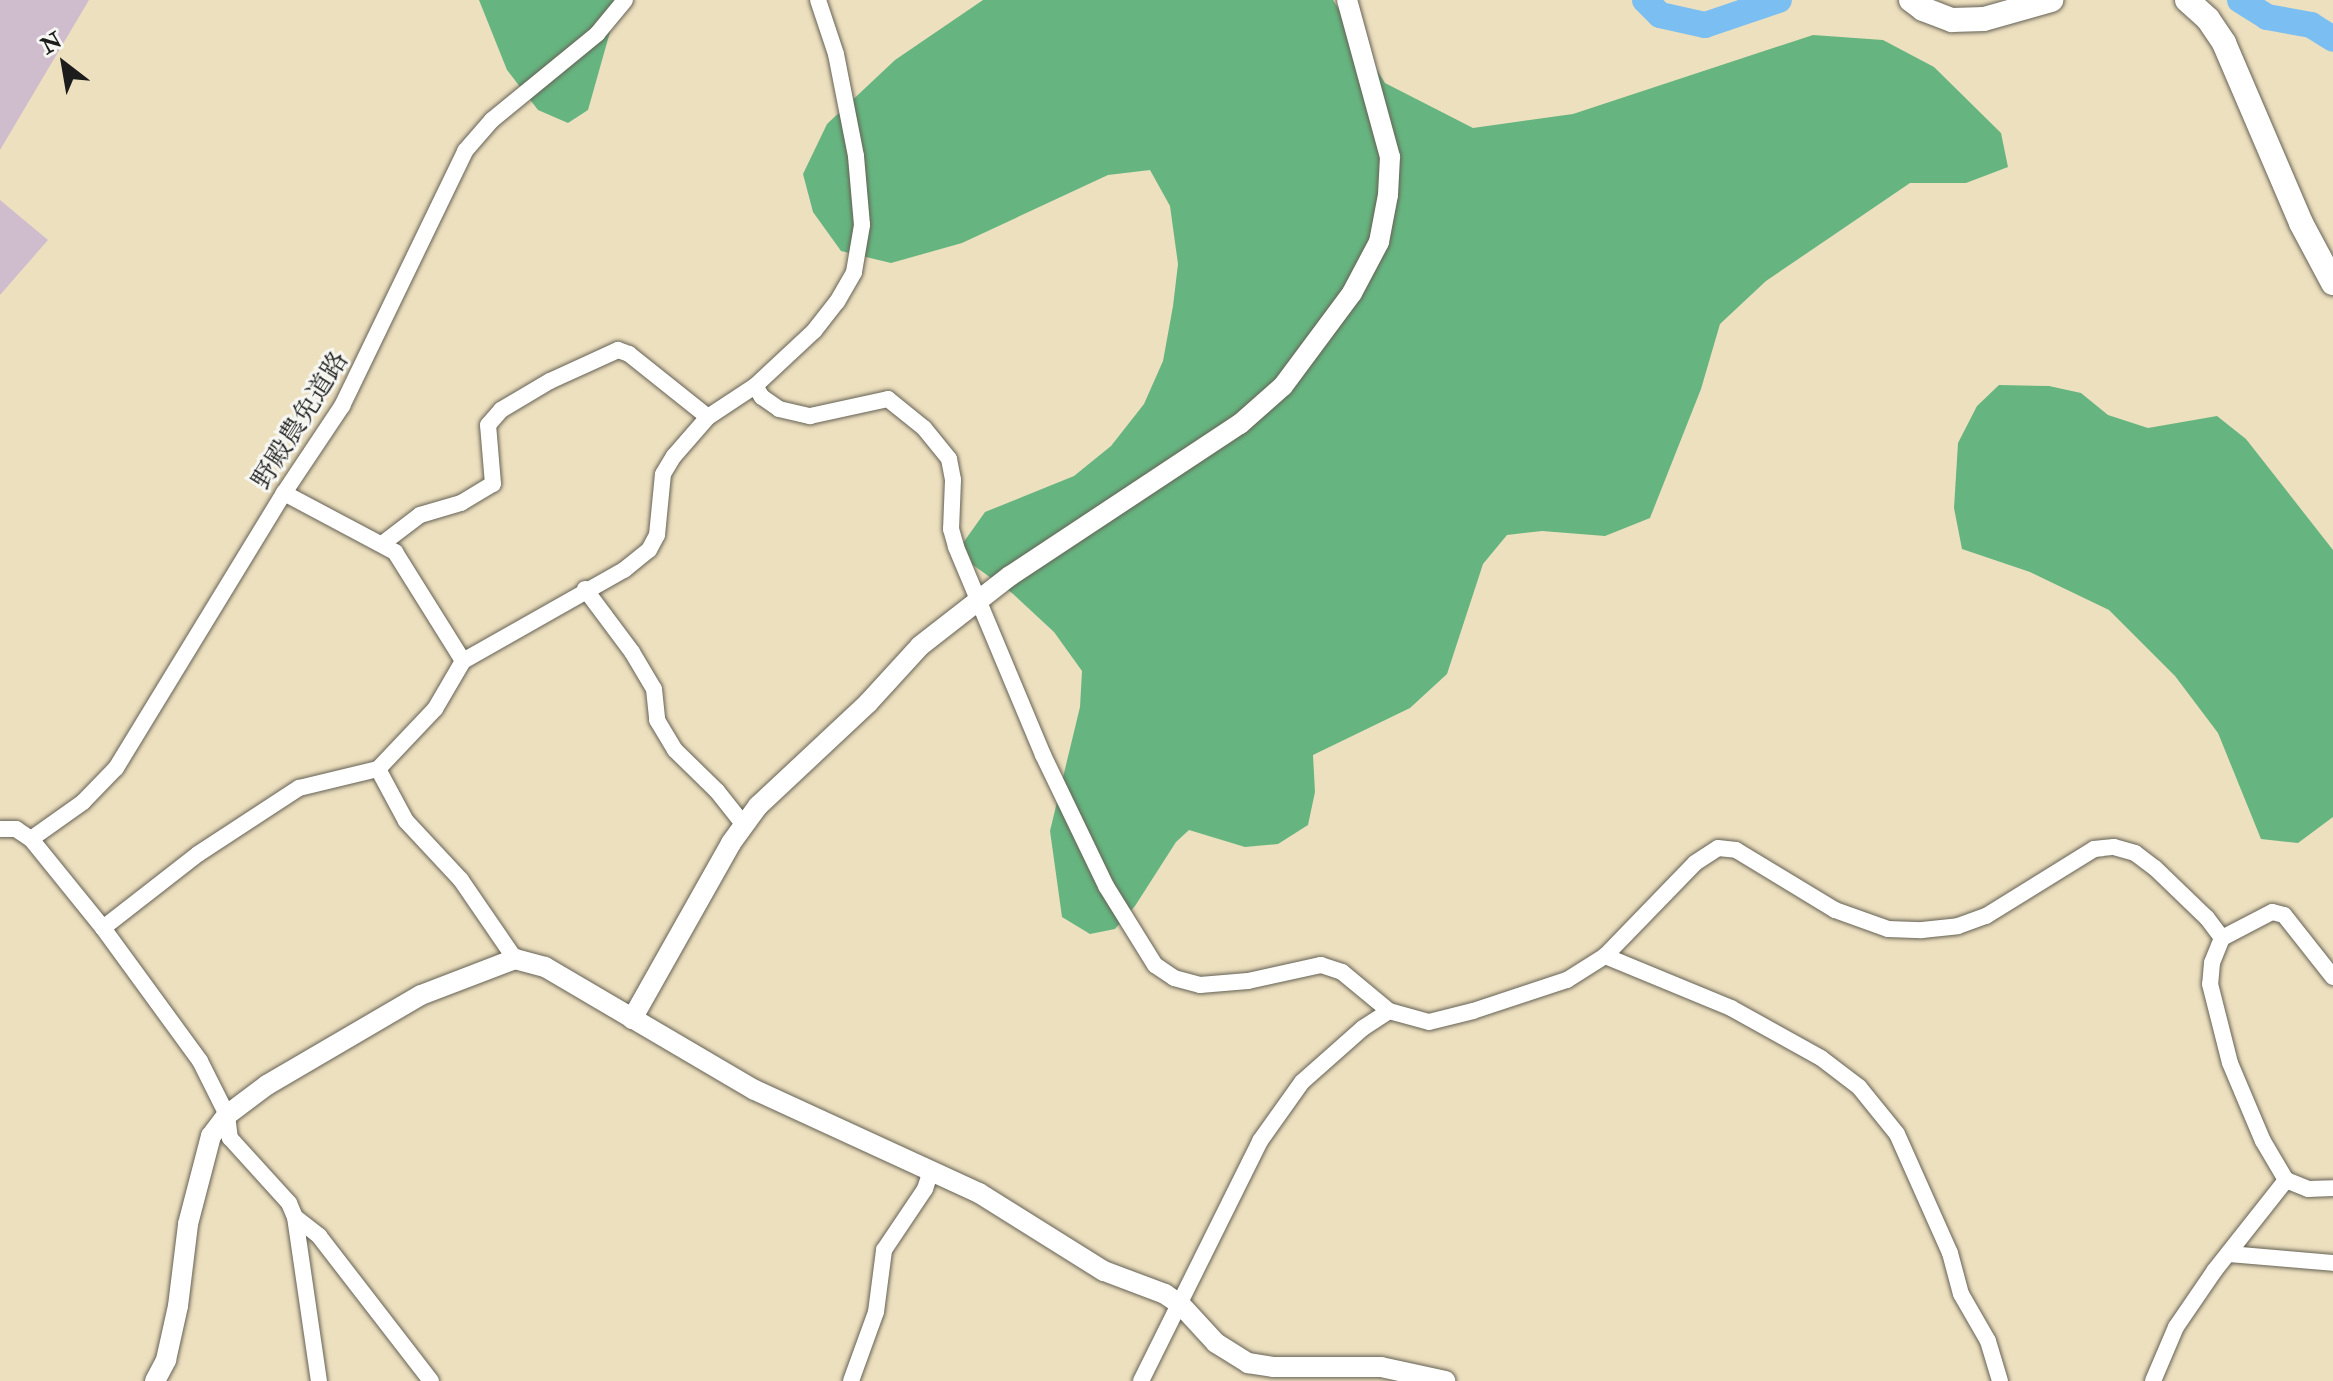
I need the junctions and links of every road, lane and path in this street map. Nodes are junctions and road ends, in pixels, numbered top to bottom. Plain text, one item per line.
1 (625, 0) edge
2 (818, 0) edge
3 (1347, 0) edge
4 (1911, 0) edge
5 (2051, 0) edge
6 (2187, 0) edge
7 (2333, 283) edge
8 (755, 386) junction
9 (708, 417) junction
10 (284, 493) junction
11 (382, 544) junction
12 (585, 589) junction
13 (980, 599) junction
14 (463, 661) junction
15 (378, 769) junction
16 (744, 825) junction
17 (0, 829) edge
18 (31, 839) junction
19 (103, 928) junction
20 (2222, 938) junction
21 (1605, 956) junction
22 (515, 959) junction
23 (2333, 977) edge
24 (1389, 1011) junction
25 (632, 1019) junction
26 (227, 1115) junction
27 (931, 1170) junction
28 (2286, 1180) junction
29 (2333, 1188) edge
30 (295, 1217) junction
31 (2229, 1254) junction
32 (2333, 1263) edge
33 (1181, 1305) junction
34 (155, 1381) edge
35 (319, 1381) edge
36 (431, 1381) edge
37 (851, 1381) edge
38 (1141, 1381) edge
39 (1445, 1381) edge
40 (2000, 1381) edge
41 (2153, 1381) edge

1 - 10 street, 野殿農免道路
2 - 8 street
3 - 13 street
4 - 5 main road
6 - 7 main road
8 - 9 street
8 - 13 street
9 - 11 street
9 - 12 street
10 - 11 street
10 - 18 street, 野殿農免道路
11 - 14 street
12 - 14 street
12 - 16 street
13 - 16 street
13 - 24 street
14 - 15 street
15 - 19 street
15 - 22 street
16 - 25 street
17 - 18 street
18 - 19 street
19 - 26 street
20 - 21 street
20 - 23 street
20 - 28 street
21 - 24 street
21 - 40 street
22 - 25 street
22 - 26 street
24 - 33 street
25 - 27 street
26 - 30 street
26 - 34 street
27 - 33 street
27 - 37 street
28 - 29 street
28 - 31 street
30 - 35 street
30 - 36 street
31 - 32 street
31 - 41 street
33 - 38 street
33 - 39 street

